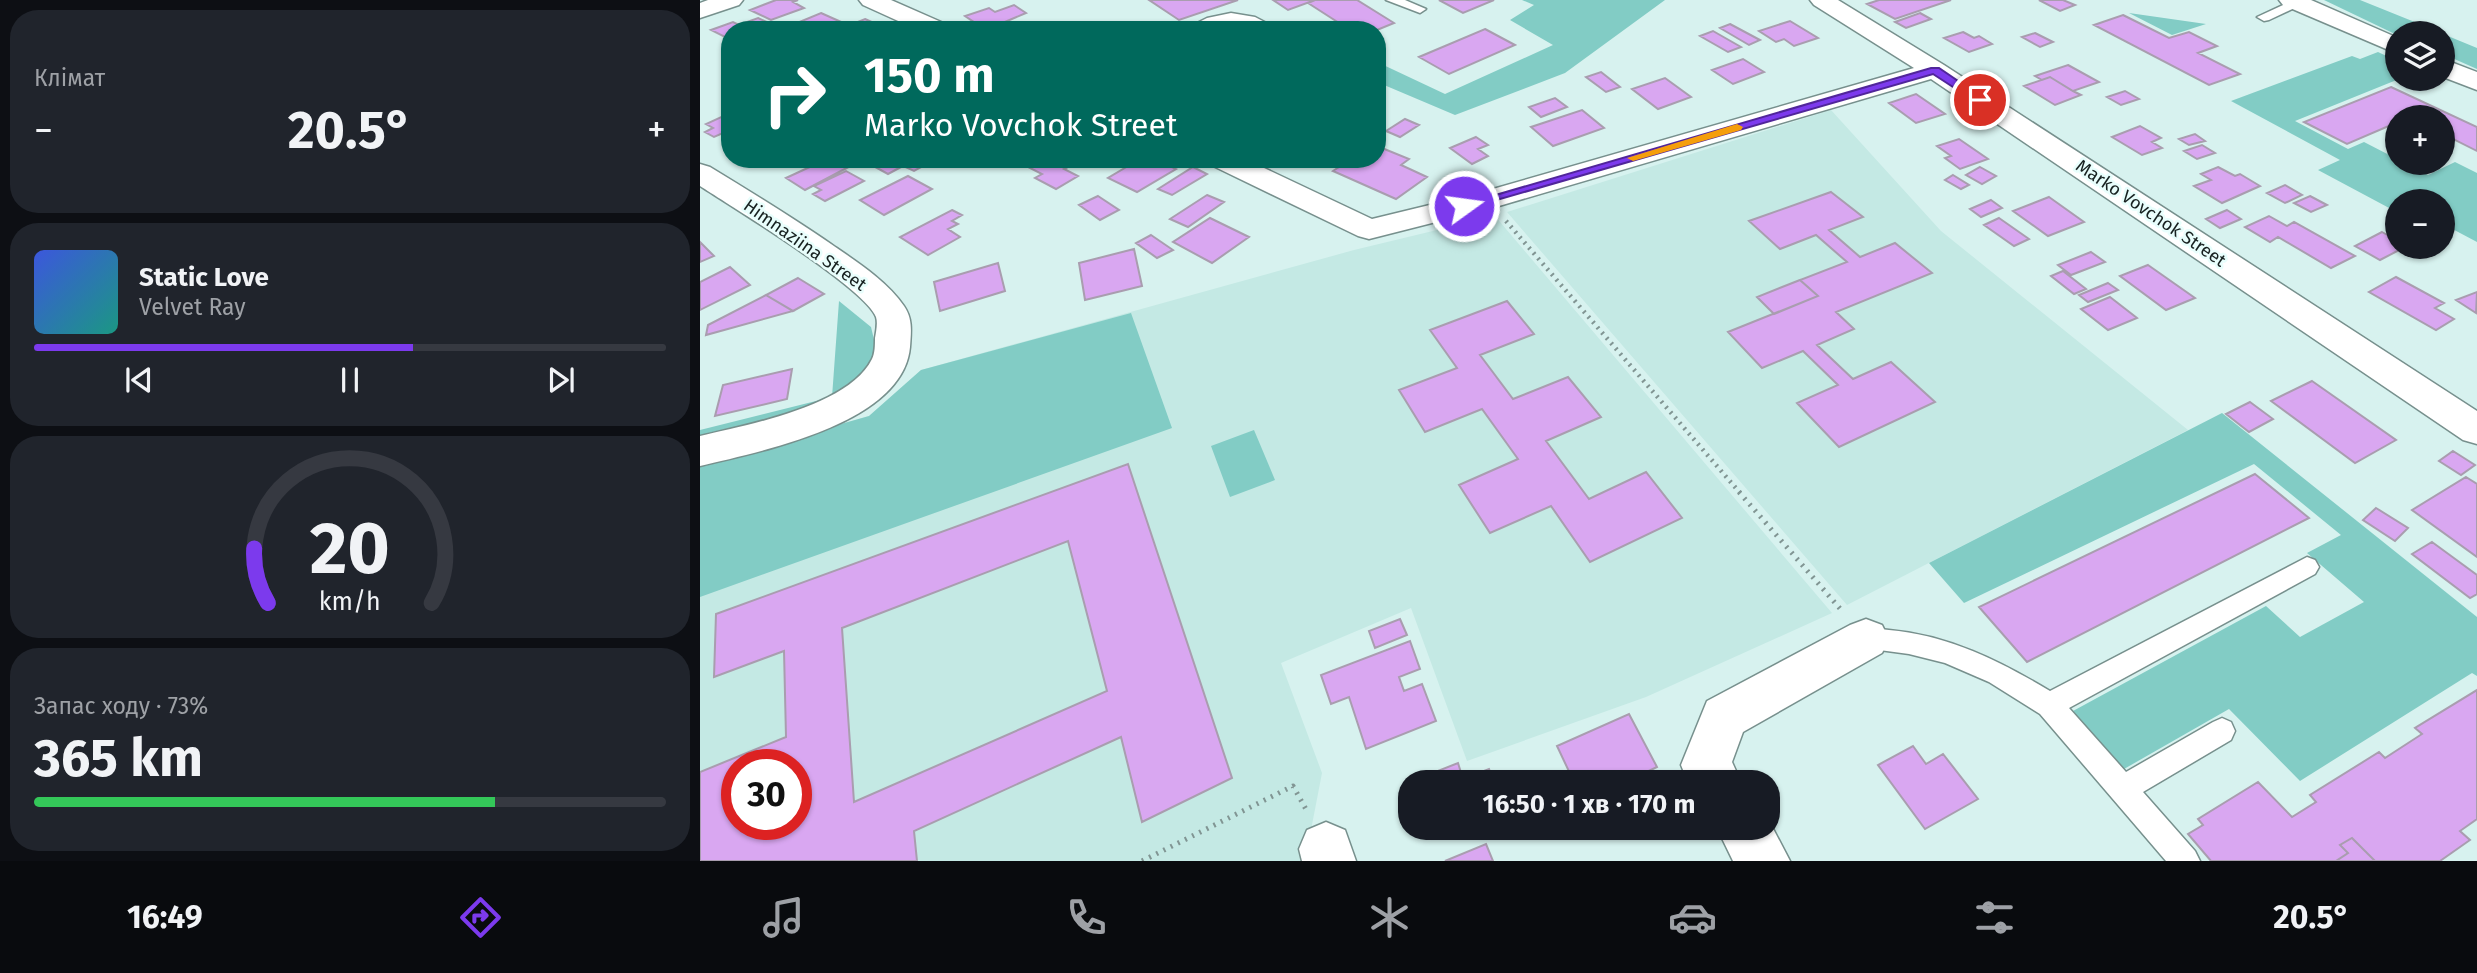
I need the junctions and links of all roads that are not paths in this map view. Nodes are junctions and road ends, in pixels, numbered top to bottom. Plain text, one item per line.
1 (731, 0) edge
2 (871, 0) edge
3 (1392, 0) edge
4 (1822, 0) edge
5 (2295, 2) edge
6 (1420, 9) dead end
7 (700, 11) edge
8 (2264, 17) dead end
9 (919, 21) edge
10 (1208, 21) edge
11 (1257, 21) edge
12 (2385, 41) edge
13 (1935, 70) junction
14 (2455, 72) edge
15 (2477, 82) edge
16 (1240, 168) edge
17 (700, 173) edge
18 (2477, 430) edge
19 (700, 452) edge
20 (2307, 567) dead end
21 (1866, 639) joint
22 (2049, 705) junction
23 (2222, 731) dead end
24 (1709, 770) edge
25 (2123, 789) junction
26 (1750, 840) edge
27 (1763, 861) edge
28 (2185, 861) edge

1 - 7 street
2 - 9 street
3 - 6 lane
4 - 13 street, Marko Vovchok Street
5 - 8 lane
5 - 12 street
10 - 11 lane
13 - 16 street
13 - 18 street, Marko Vovchok Street
14 - 15 street
17 - 19 street, Himnaziina Street
20 - 22 lane
21 - 22 lane
21 - 24 street
22 - 25 lane
23 - 25 lane
25 - 28 lane
26 - 27 street

